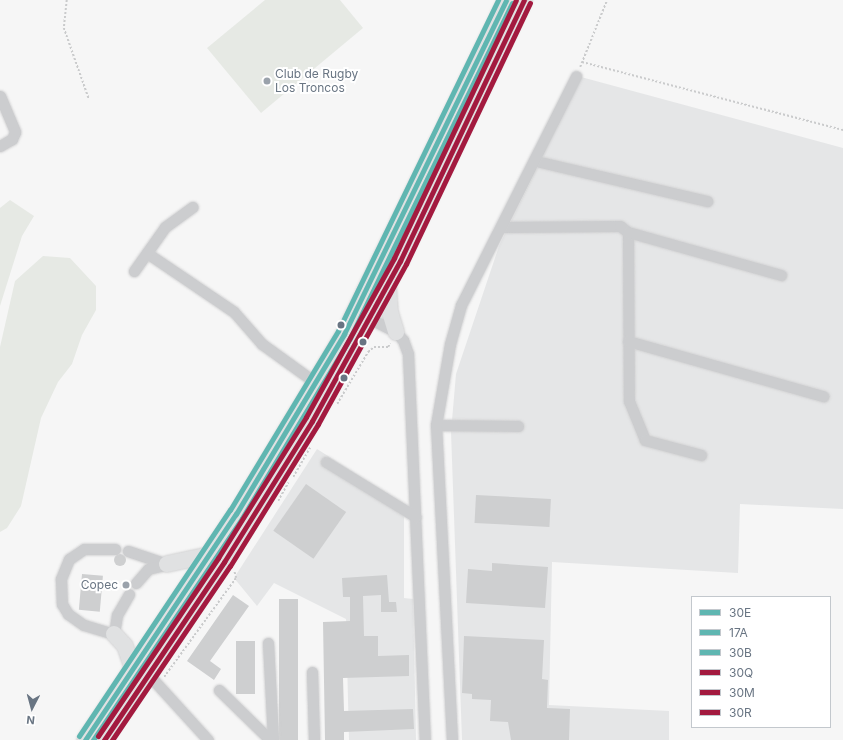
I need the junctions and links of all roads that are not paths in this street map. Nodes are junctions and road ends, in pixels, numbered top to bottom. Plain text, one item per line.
1 (506, 0) edge
2 (524, 0) edge
3 (576, 76) road end
4 (0, 96) edge
5 (0, 146) edge
6 (536, 161) junction
7 (707, 201) dead end
8 (193, 207) dead end
9 (502, 228) junction
10 (628, 232) junction
11 (147, 253) junction
12 (134, 271) dead end
13 (781, 274) dead end
14 (388, 283) junction
15 (355, 311) junction
16 (370, 319) junction
17 (396, 332) junction
18 (628, 341) junction
19 (316, 383) junction
20 (823, 396) dead end
21 (436, 425) junction
22 (518, 426) dead end
23 (701, 455) dead end
24 (326, 462) dead end
25 (416, 517) junction
26 (115, 549) dead end
27 (128, 551) dead end
28 (209, 555) junction
29 (166, 564) junction
30 (136, 583) dead end
31 (129, 594) dead end
32 (114, 634) junction
33 (268, 643) dead end
34 (133, 669) junction
35 (312, 672) dead end
36 (154, 680) junction
37 (219, 690) dead end
38 (85, 740) edge
39 (104, 740) edge
40 (208, 740) edge
41 (272, 740) edge
42 (314, 740) edge
43 (425, 740) edge
44 (452, 740) edge

1 - 15 highway
2 - 14 highway
3 - 6 street
4 - 5 street
6 - 7 street
6 - 9 street
8 - 11 street
9 - 10 street
9 - 21 street
10 - 13 street
10 - 18 street
11 - 12 street
11 - 19 street
14 - 16 highway
14 - 17 highway
15 - 16 street
15 - 19 highway
16 - 17 street
16 - 36 highway
17 - 25 street
18 - 20 street
18 - 23 street
19 - 28 highway
21 - 22 street
21 - 44 street
24 - 25 street
25 - 43 street
26 - 32 street
27 - 29 street
28 - 29 highway
28 - 34 highway
29 - 30 street
31 - 32 street
32 - 34 highway
33 - 41 street
34 - 38 highway
35 - 42 street
36 - 39 highway
36 - 40 street
37 - 41 street

